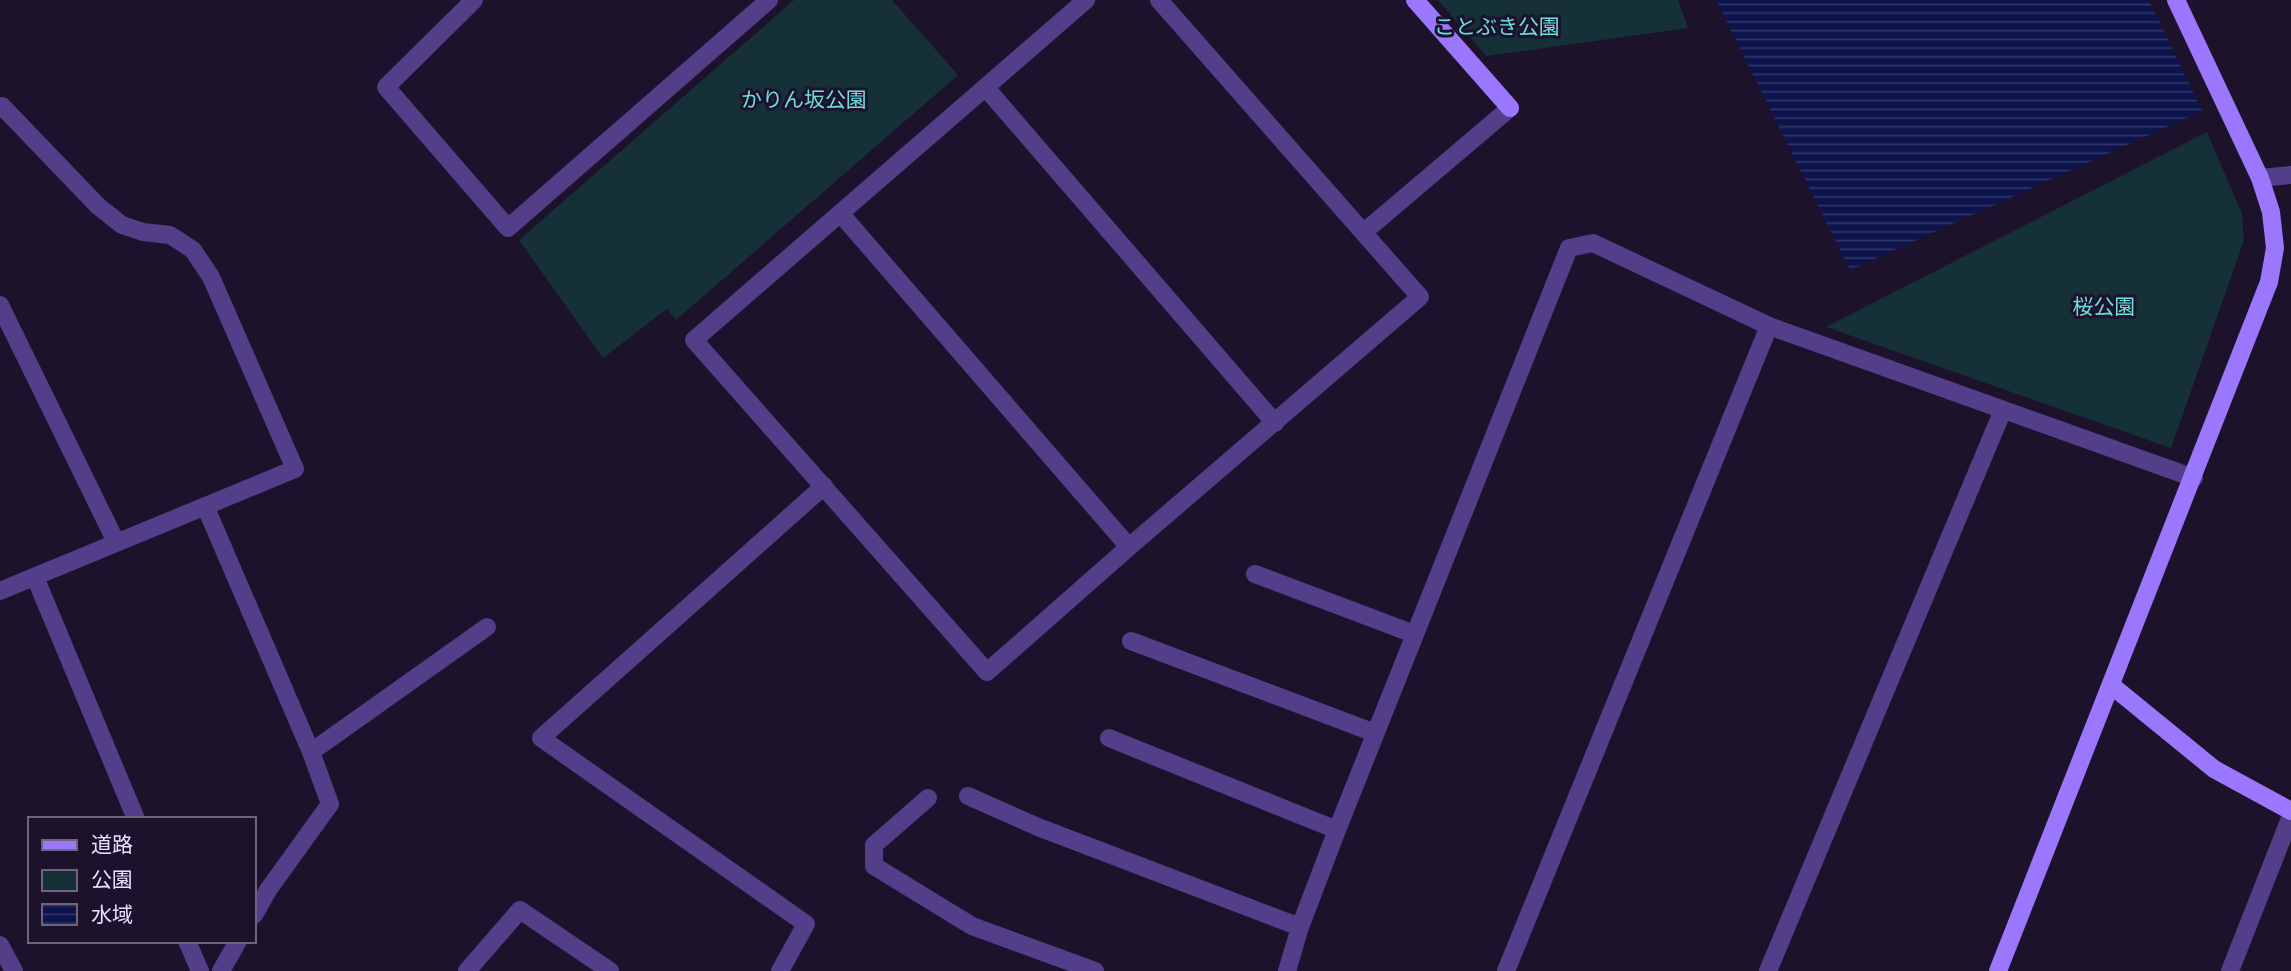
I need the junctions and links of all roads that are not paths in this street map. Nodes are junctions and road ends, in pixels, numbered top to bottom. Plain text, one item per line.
1 (474, 0) edge
2 (769, 0) edge
3 (1086, 0) edge
4 (1159, 0) edge
5 (1415, 0) edge
6 (2176, 0) edge
7 (986, 88) junction
8 (0, 109) edge
9 (2291, 175) edge
10 (2260, 178) junction
11 (840, 213) junction
12 (1364, 232) junction
13 (0, 305) edge
14 (1769, 326) junction
15 (2003, 410) junction
16 (1275, 423) junction
17 (2193, 478) junction
18 (824, 486) junction
19 (206, 508) junction
20 (116, 542) junction
21 (1129, 547) junction
22 (1255, 574) dead end
23 (35, 577) junction
24 (0, 591) edge
25 (487, 627) dead end
26 (1414, 634) junction
27 (1131, 641) dead end
28 (2111, 685) junction
29 (1375, 733) junction
30 (1109, 738) dead end
31 (311, 752) junction
32 (968, 796) dead end
33 (928, 798) dead end
34 (2291, 811) edge
35 (2291, 816) edge
36 (135, 817) edge
37 (1337, 830) junction
38 (256, 911) edge
39 (1300, 927) junction
40 (188, 943) edge
41 (237, 943) edge
42 (0, 945) edge
43 (14, 971) edge
44 (200, 971) edge
45 (221, 971) edge
46 (467, 971) edge
47 (610, 971) edge
48 (780, 971) edge
49 (1095, 971) edge
50 (1287, 971) edge
51 (1506, 971) edge
52 (1768, 971) edge
53 (1998, 971) edge
54 (2230, 971) edge

1 - 2 street
3 - 7 street
4 - 12 street
5 - 12 street
6 - 10 street
7 - 11 street
7 - 16 street
8 - 19 street
9 - 10 street
10 - 17 street
11 - 18 street
11 - 21 street
12 - 16 street
13 - 20 street
14 - 15 street
14 - 26 street
14 - 51 street
15 - 17 street
15 - 52 street
16 - 21 street
17 - 28 street
18 - 21 street
18 - 48 street
19 - 20 street
19 - 31 street
20 - 23 street
22 - 26 street
23 - 24 street
23 - 36 street
25 - 31 street
26 - 29 street
27 - 29 street
28 - 34 street
28 - 53 street
29 - 37 street
30 - 37 street
31 - 38 street
32 - 39 street
33 - 49 street
35 - 54 street
37 - 39 street
39 - 50 street
40 - 44 street
41 - 45 street
42 - 43 street
46 - 47 street

